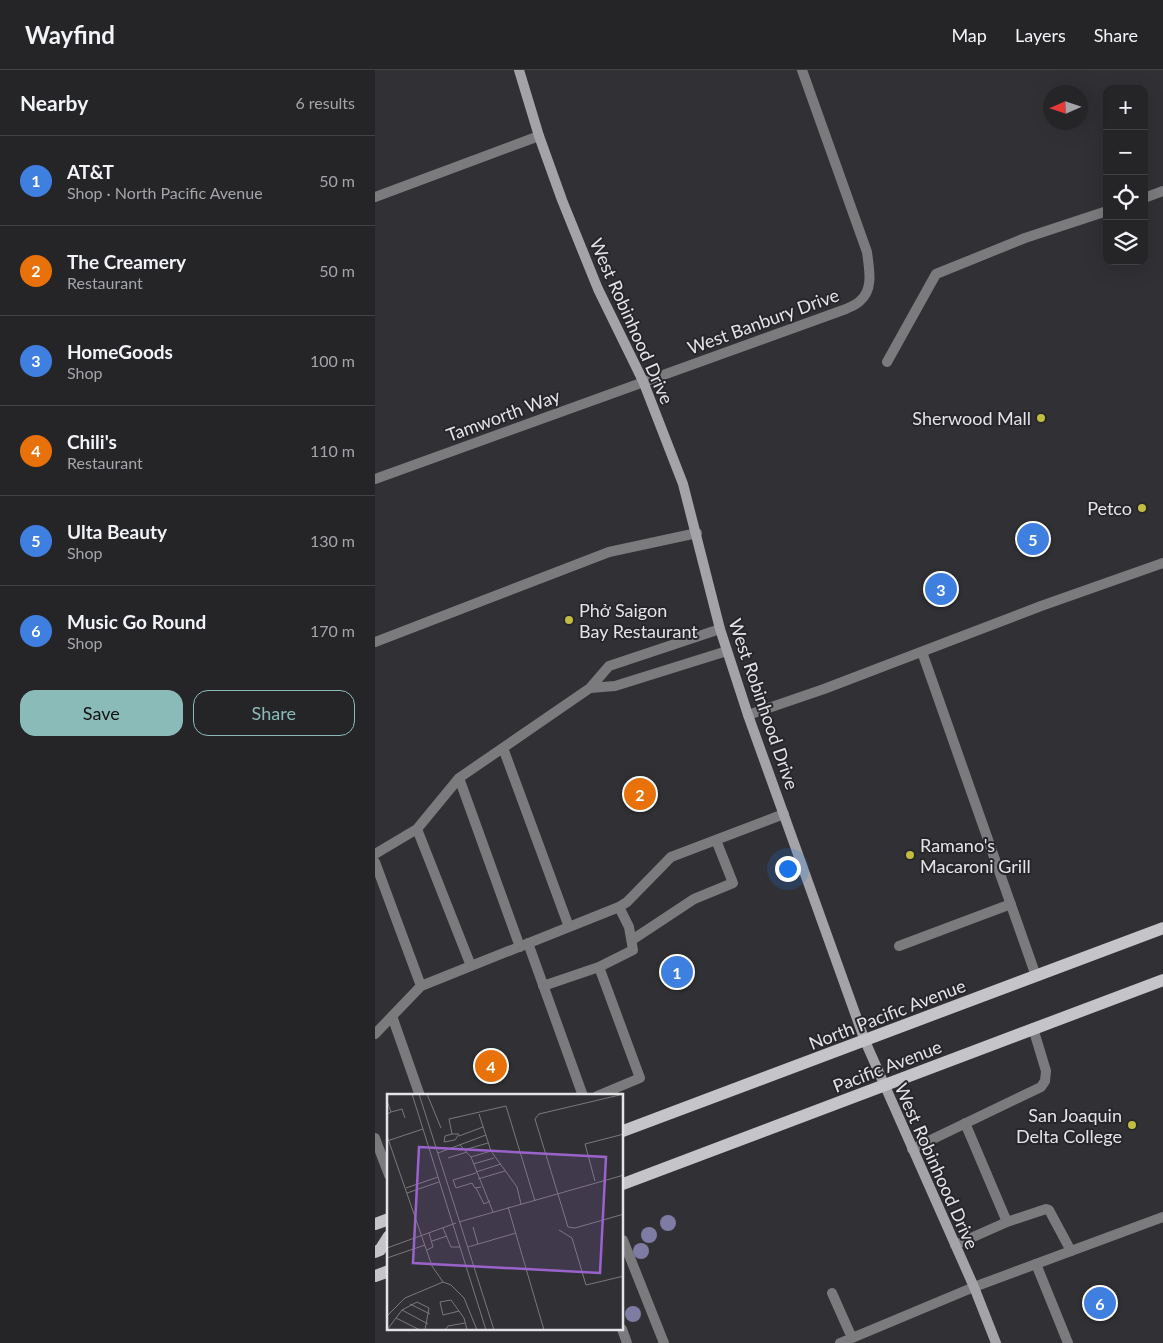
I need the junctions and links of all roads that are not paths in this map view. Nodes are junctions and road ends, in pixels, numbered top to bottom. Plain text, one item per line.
1 (519, 70) edge
2 (802, 70) edge
3 (539, 136) junction
4 (1163, 191) edge
5 (375, 197) edge
6 (1148, 197) edge
7 (1103, 212) edge
8 (887, 362) dead end
9 (643, 382) junction
10 (375, 479) edge
11 (697, 533) junction
12 (1163, 563) edge
13 (720, 629) junction
14 (375, 642) edge
15 (727, 651) junction
16 (922, 652) junction
17 (590, 688) junction
18 (748, 715) junction
19 (503, 748) junction
20 (459, 778) junction
21 (784, 814) junction
22 (417, 829) junction
23 (716, 840) junction
24 (375, 854) edge
25 (375, 862) edge
26 (1011, 904) junction
27 (619, 907) junction
28 (569, 927) junction
29 (1163, 928) edge
30 (524, 945) junction
31 (632, 945) junction
32 (899, 946) dead end
33 (471, 966) junction
34 (599, 967) junction
35 (1036, 976) junction
36 (1163, 980) edge
37 (421, 986) junction
38 (543, 986) junction
39 (392, 1016) junction
40 (1033, 1028) junction
41 (375, 1033) edge
42 (865, 1041) junction
43 (884, 1086) junction
44 (419, 1094) edge
45 (582, 1094) edge
46 (602, 1094) edge
47 (965, 1124) junction
48 (624, 1131) edge
49 (375, 1138) edge
50 (912, 1148) junction
51 (387, 1170) edge
52 (624, 1184) edge
53 (1163, 1217) edge
54 (387, 1220) edge
55 (1007, 1222) junction
56 (375, 1224) edge
57 (387, 1239) edge
58 (624, 1243) edge
59 (955, 1245) junction
60 (1071, 1251) junction
61 (375, 1252) edge
62 (1036, 1264) junction
63 (387, 1272) edge
64 (375, 1276) edge
65 (974, 1287) junction
66 (832, 1293) dead end
67 (622, 1330) edge
68 (852, 1338) junction
69 (627, 1343) edge
70 (664, 1343) edge
71 (839, 1343) edge
72 (996, 1343) edge
73 (1068, 1343) edge

1 - 3 street, West Robinhood Drive
2 - 9 street, West Banbury Drive
3 - 5 street
3 - 9 street, West Robinhood Drive
4 - 6 street
7 - 8 street
9 - 10 street, Tamworth Way
9 - 11 street, West Robinhood Drive
11 - 13 street, West Robinhood Drive
11 - 14 street
12 - 16 street
13 - 15 street, West Robinhood Drive
13 - 17 street
15 - 17 street
15 - 18 street, West Robinhood Drive
16 - 18 street
16 - 26 street
17 - 19 street
18 - 21 street, West Robinhood Drive
19 - 20 street
19 - 28 street
20 - 22 street
20 - 30 street
21 - 23 street
21 - 42 street, West Robinhood Drive
22 - 24 street
22 - 33 street
23 - 27 street
23 - 31 street
25 - 37 street
26 - 32 street
26 - 35 street
27 - 28 street
27 - 31 street
28 - 30 street
29 - 35 main road, North Pacific Avenue
30 - 33 street
30 - 38 street
31 - 34 street
33 - 37 street
34 - 38 street
34 - 46 street
35 - 42 main road, North Pacific Avenue
36 - 40 main road, Pacific Avenue
37 - 39 street
38 - 45 street
39 - 41 street
39 - 44 street
40 - 43 main road, Pacific Avenue
40 - 47 street
42 - 43 street, West Robinhood Drive
42 - 48 main road, North Pacific Avenue
43 - 50 street, West Robinhood Drive
43 - 52 main road, Pacific Avenue
47 - 50 street
47 - 55 street
49 - 51 street
50 - 59 street, West Robinhood Drive
53 - 60 street
54 - 56 main road
55 - 59 street
55 - 60 street
57 - 61 main road
58 - 70 street
59 - 65 street, West Robinhood Drive
60 - 62 street
62 - 65 street
62 - 73 street
63 - 64 main road
65 - 68 street
65 - 72 street, West Robinhood Drive
66 - 68 street
67 - 69 street
68 - 71 street

